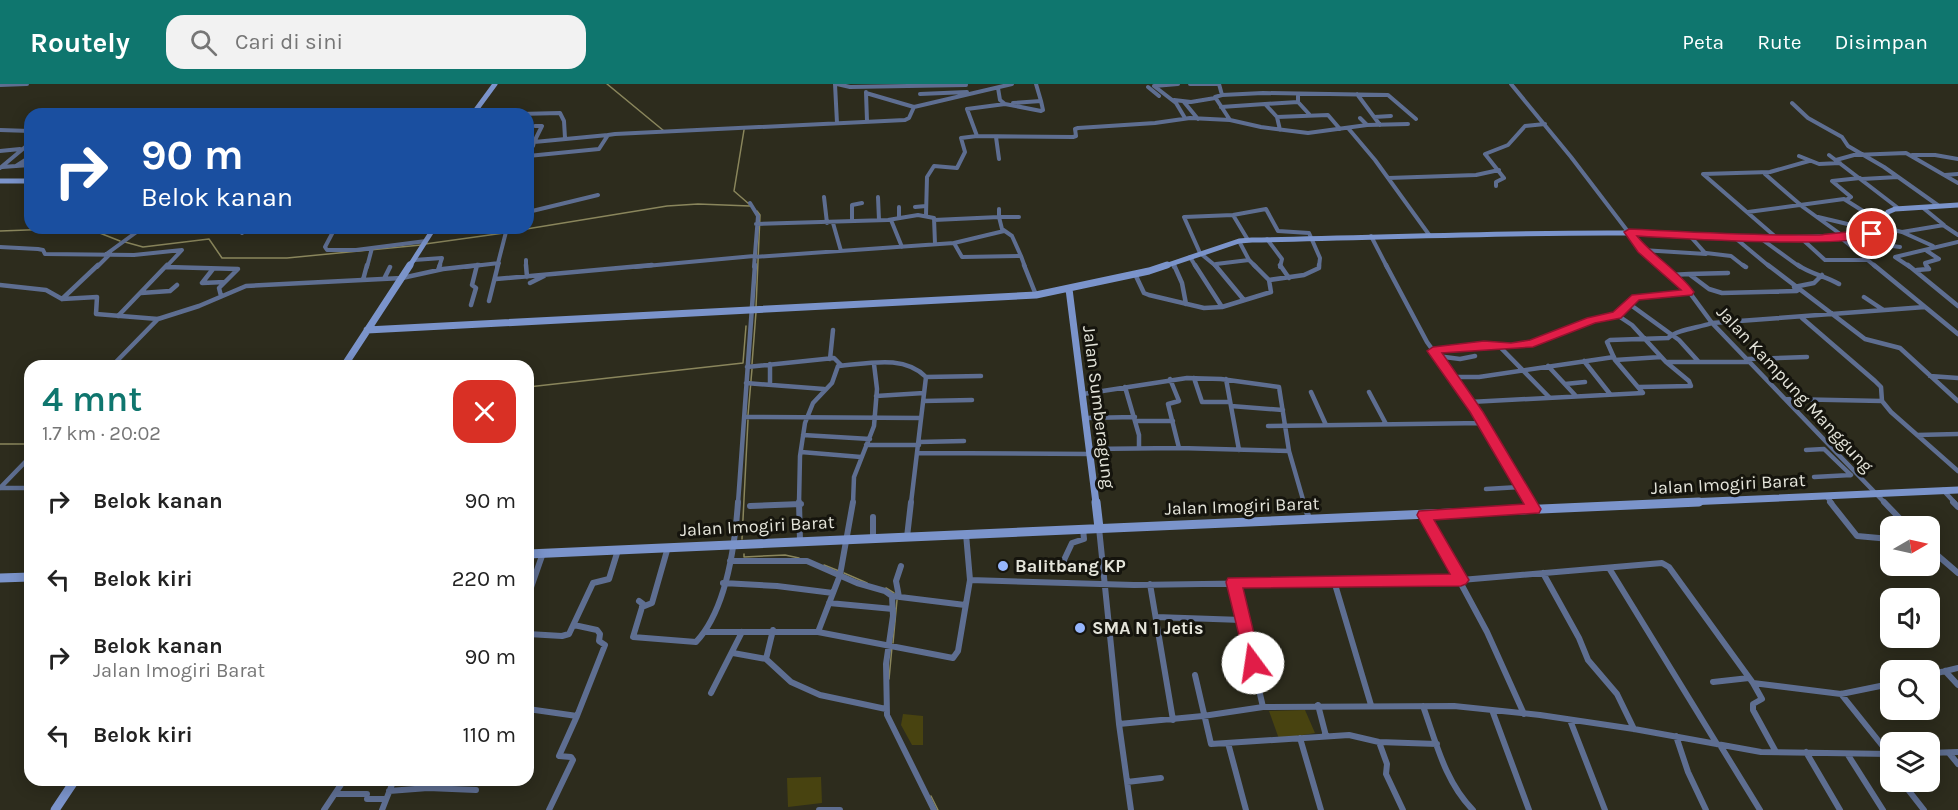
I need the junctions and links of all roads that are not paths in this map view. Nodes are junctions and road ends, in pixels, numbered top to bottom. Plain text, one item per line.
1 (9, 84) edge
2 (27, 84) edge
3 (495, 84) edge
4 (836, 84) edge
5 (966, 84) edge
6 (1012, 84) edge
7 (1036, 84) edge
8 (1169, 84) edge
9 (1178, 84) edge
10 (1190, 84) edge
11 (1219, 84) edge
12 (1511, 84) edge
13 (0, 85) edge
14 (866, 85) edge
15 (919, 85) edge
16 (1154, 86) junction
17 (1148, 87) junction
18 (998, 88) junction
19 (1143, 88) dead end
20 (0, 90) edge
21 (866, 93) junction
22 (920, 94) junction
23 (967, 94) junction
24 (1357, 94) junction
25 (1222, 95) junction
26 (1298, 95) junction
27 (1159, 96) dead end
28 (1215, 98) junction
29 (1173, 100) junction
30 (1041, 101) junction
31 (1184, 102) junction
32 (1298, 102) junction
33 (1792, 103) dead end
34 (1005, 104) junction
35 (1265, 104) junction
36 (921, 106) junction
37 (914, 107) junction
38 (1221, 107) junction
39 (477, 108) edge
40 (974, 108) junction
41 (1334, 112) dead end
42 (534, 114) edge
43 (1309, 114) junction
44 (1328, 115) junction
45 (1391, 116) dead end
46 (1276, 117) junction
47 (1374, 117) junction
48 (1185, 118) junction
49 (1360, 118) dead end
50 (1198, 119) junction
51 (1416, 119) dead end
52 (1230, 120) junction
53 (867, 121) junction
54 (837, 123) junction
55 (1408, 124) dead end
56 (1545, 124) junction
57 (1367, 125) junction
58 (1380, 125) junction
59 (534, 127) edge
60 (1348, 128) junction
61 (1340, 129) junction
62 (1280, 130) junction
63 (24, 131) edge
64 (0, 132) edge
65 (608, 135) junction
66 (977, 136) junction
67 (996, 137) junction
68 (565, 138) junction
69 (534, 142) joint
70 (22, 149) joint
71 (0, 151) edge
72 (1862, 154) junction
73 (534, 155) edge
74 (1829, 155) dead end
75 (1910, 155) junction
76 (1798, 156) dead end
77 (999, 159) dead end
78 (1958, 159) edge
79 (24, 161) edge
80 (1809, 161) junction
81 (1838, 162) junction
82 (24, 165) edge
83 (16, 166) junction
84 (0, 167) edge
85 (1499, 170) junction
86 (1765, 174) junction
87 (1958, 174) edge
88 (1943, 175) junction
89 (1899, 177) junction
90 (1388, 178) junction
91 (1861, 179) junction
92 (0, 181) edge
93 (24, 181) edge
94 (1958, 183) edge
95 (1496, 186) dead end
96 (598, 195) dead end
97 (824, 197) dead end
98 (878, 197) dead end
99 (1846, 200) junction
100 (862, 203) dead end
101 (1955, 205) edge
102 (752, 206) dead end
103 (926, 206) junction
104 (1940, 206) junction
105 (898, 207) dead end
106 (915, 207) dead end
107 (1803, 207) junction
108 (1922, 207) junction
109 (1898, 208) junction
110 (999, 209) dead end
111 (1958, 210) edge
112 (534, 211) edge
113 (1748, 212) junction
114 (926, 215) junction
115 (1233, 215) junction
116 (1816, 216) junction
117 (899, 217) junction
118 (999, 217) junction
119 (1020, 217) dead end
120 (934, 219) junction
121 (879, 220) junction
122 (891, 220) junction
123 (852, 221) junction
124 (827, 223) junction
125 (833, 223) junction
126 (759, 224) junction
127 (1943, 225) junction
128 (1880, 227) junction
129 (1004, 231) junction
130 (1902, 231) junction
131 (1629, 232) junction
132 (134, 234) edge
133 (332, 234) edge
134 (431, 234) edge
135 (1868, 234) junction
136 (1958, 235) edge
137 (506, 236) edge
138 (1371, 236) junction
139 (1430, 236) junction
140 (1690, 236) junction
141 (1313, 237) junction
142 (1734, 237) junction
143 (1842, 237) junction
144 (1760, 238) junction
145 (1267, 239) junction
146 (1778, 239) junction
147 (1802, 239) junction
148 (1248, 240) junction
149 (426, 242) junction
150 (1239, 242) junction
151 (1958, 242) edge
152 (954, 243) junction
153 (935, 244) junction
154 (1900, 246) dead end
155 (1933, 246) junction
156 (0, 247) edge
157 (902, 247) junction
158 (371, 250) junction
159 (1642, 250) junction
160 (841, 251) junction
161 (1927, 251) junction
162 (1200, 253) junction
163 (1706, 253) junction
164 (107, 255) junction
165 (1021, 256) junction
166 (756, 257) junction
167 (1190, 257) junction
168 (414, 260) junction
169 (526, 260) dead end
170 (1249, 260) junction
171 (1867, 260) junction
172 (499, 263) junction
173 (1173, 264) junction
174 (1216, 264) junction
175 (477, 265) junction
176 (166, 267) junction
177 (390, 267) dead end
178 (1746, 267) dead end
179 (213, 269) junction
180 (438, 270) junction
181 (1917, 270) junction
182 (1728, 273) dead end
183 (548, 274) junction
184 (1135, 274) junction
185 (1689, 274) junction
186 (1670, 275) junction
187 (1822, 275) junction
188 (526, 277) junction
189 (402, 278) junction
190 (1288, 278) junction
191 (384, 279) junction
192 (496, 279) junction
193 (363, 280) junction
194 (1269, 280) junction
195 (226, 282) junction
196 (530, 283) dead end
197 (1839, 284) dead end
198 (0, 285) edge
199 (177, 285) dead end
200 (1794, 287) junction
201 (1069, 290) junction
202 (1799, 291) junction
203 (141, 292) junction
204 (1688, 292) junction
205 (220, 294) junction
206 (1036, 295) junction
207 (1864, 297) dead end
208 (62, 299) junction
209 (1244, 300) junction
210 (489, 301) dead end
211 (1628, 303) junction
212 (1186, 304) junction
213 (471, 305) dead end
214 (1958, 306) edge
215 (1222, 307) junction
216 (1925, 307) junction
217 (1882, 309) junction
218 (756, 310) junction
219 (1834, 314) junction
220 (118, 315) junction
221 (1617, 315) junction
222 (1802, 318) junction
223 (158, 320) junction
224 (1712, 322) junction
225 (1947, 324) junction
226 (1958, 324) edge
227 (368, 330) junction
228 (833, 330) dead end
229 (1958, 334) edge
230 (1673, 335) junction
231 (1645, 340) junction
232 (1499, 346) junction
233 (1435, 353) junction
234 (1475, 356) dead end
235 (1661, 357) junction
236 (1807, 357) dead end
237 (1615, 358) junction
238 (830, 359) junction
239 (118, 360) edge
240 (348, 360) edge
241 (1584, 361) junction
242 (1698, 361) junction
243 (1748, 361) junction
244 (1666, 362) junction
245 (771, 364) junction
246 (842, 364) junction
247 (874, 364) junction
248 (751, 366) junction
249 (1548, 366) junction
250 (1524, 369) junction
251 (981, 376) dead end
252 (1929, 376) junction
253 (926, 377) junction
254 (1454, 377) junction
255 (1194, 378) junction
256 (1958, 378) edge
257 (1170, 379) junction
258 (1226, 379) junction
259 (1584, 382) dead end
260 (750, 383) junction
261 (1565, 384) junction
262 (770, 385) junction
263 (1125, 387) junction
264 (1639, 387) junction
265 (824, 389) junction
266 (1311, 392) dead end
267 (1369, 392) dead end
268 (924, 393) junction
269 (1083, 394) junction
270 (1610, 394) junction
271 (1575, 395) junction
272 (876, 396) junction
273 (1549, 397) junction
274 (1785, 399) junction
275 (972, 400) dead end
276 (923, 401) junction
277 (1882, 401) junction
278 (1958, 401) edge
279 (1470, 402) junction
280 (1230, 404) junction
281 (1283, 410) junction
282 (746, 417) junction
283 (807, 417) junction
284 (921, 418) junction
285 (1086, 418) junction
286 (1136, 418) junction
287 (875, 420) junction
288 (1173, 420) junction
289 (1483, 423) junction
290 (1386, 424) junction
291 (1268, 426) dead end
292 (1284, 426) junction
293 (1326, 426) junction
294 (1958, 434) edge
295 (803, 435) junction
296 (1917, 435) junction
297 (870, 439) junction
298 (964, 441) dead end
299 (919, 444) junction
300 (866, 445) junction
301 (1139, 448) junction
302 (1179, 448) junction
303 (1833, 448) junction
304 (1824, 449) junction
305 (1239, 450) junction
306 (1806, 450) dead end
307 (1288, 451) junction
308 (801, 452) junction
309 (1090, 452) junction
310 (918, 453) junction
311 (861, 457) junction
312 (24, 462) edge
313 (1958, 471) edge
314 (1851, 475) junction
315 (1858, 475) junction
316 (1814, 477) dead end
317 (1520, 487) junction
318 (0, 488) edge
319 (24, 488) edge
320 (1486, 489) dead end
321 (1943, 490) junction
322 (1958, 490) edge
323 (1876, 494) junction
324 (1826, 496) junction
325 (801, 504) junction
326 (750, 506) dead end
327 (1958, 507) edge
328 (1534, 509) junction
329 (1424, 515) junction
330 (1897, 516) edge
331 (873, 517) dead end
332 (1309, 519) junction
333 (1100, 528) junction
334 (1083, 529) junction
335 (966, 534) junction
336 (908, 537) junction
337 (1880, 538) edge
338 (847, 539) junction
339 (873, 539) junction
340 (800, 541) junction
341 (735, 544) junction
342 (668, 547) junction
343 (618, 549) junction
344 (534, 554) edge
345 (543, 554) junction
346 (1940, 556) edge
347 (730, 561) junction
348 (901, 566) dead end
349 (1954, 567) edge
350 (1609, 568) junction
351 (1065, 570) dead end
352 (841, 572) junction
353 (1543, 573) junction
354 (1958, 573) edge
355 (24, 577) edge
356 (0, 578) edge
357 (534, 579) edge
358 (970, 580) junction
359 (1461, 580) junction
360 (1334, 581) junction
361 (1234, 582) junction
362 (723, 583) junction
363 (1105, 583) junction
364 (1150, 584) junction
365 (833, 593) junction
366 (896, 597) junction
367 (829, 603) junction
368 (964, 605) junction
369 (893, 609) junction
370 (1156, 617) junction
371 (1242, 620) junction
372 (574, 625) junction
373 (773, 630) junction
374 (705, 632) junction
375 (742, 632) junction
376 (818, 632) junction
377 (534, 634) edge
378 (889, 645) junction
379 (733, 653) junction
380 (766, 659) junction
381 (1958, 668) edge
382 (1945, 671) junction
383 (1940, 672) edge
384 (1195, 675) dead end
385 (1751, 681) junction
386 (1713, 682) dead end
387 (1958, 685) edge
388 (1880, 686) edge
389 (711, 693) dead end
390 (1841, 694) junction
391 (1318, 705) junction
392 (1371, 705) junction
393 (1423, 706) junction
394 (1263, 707) junction
395 (886, 709) junction
396 (534, 710) edge
397 (1492, 710) junction
398 (1524, 714) junction
399 (577, 716) junction
400 (1203, 716) junction
401 (1173, 720) junction
402 (1570, 720) junction
403 (1119, 724) junction
404 (1634, 729) junction
405 (1326, 736) junction
406 (1676, 736) junction
407 (1300, 738) junction
408 (1379, 742) junction
409 (1228, 743) junction
410 (1437, 744) junction
411 (1718, 745) junction
412 (1880, 746) edge
413 (1776, 752) junction
414 (1806, 752) junction
415 (1954, 753) edge
416 (1848, 754) junction
417 (1880, 755) edge
418 (1958, 764) edge
419 (1161, 778) dead end
420 (1127, 782) junction
421 (71, 786) edge
422 (340, 786) edge
423 (391, 786) edge
424 (428, 788) joint
425 (476, 790) dead end
426 (389, 791) junction
427 (1910, 792) edge
428 (335, 794) junction
429 (386, 800) junction
430 (56, 810) edge
431 (324, 810) edge
432 (382, 810) edge
433 (549, 810) edge
434 (819, 810) edge
435 (840, 810) edge
436 (933, 810) edge
437 (1131, 810) edge
438 (1246, 810) edge
439 (1321, 810) edge
440 (1403, 810) edge
441 (1473, 810) edge
442 (1529, 810) edge
443 (1605, 810) edge
444 (1706, 810) edge
445 (1760, 810) edge
446 (1840, 810) edge
447 (1883, 810) edge
448 (1924, 810) edge

1 - 2 street
1 - 13 street
1 - 20 street
3 - 39 street
4 - 14 street
4 - 54 street
5 - 15 street
5 - 23 street
6 - 18 street
7 - 30 street
8 - 9 street
8 - 16 street
10 - 11 street
11 - 25 street
12 - 56 street, Jalan Kampung Manggung
14 - 15 street
14 - 21 street
15 - 22 street
16 - 17 street
16 - 29 street
17 - 19 street
17 - 27 street
18 - 23 street
18 - 34 street
21 - 37 street
21 - 53 street
22 - 23 street
22 - 36 street
23 - 36 street
23 - 40 street
24 - 26 street
24 - 47 street
24 - 51 street
25 - 26 street
25 - 28 street
26 - 32 street
28 - 31 street
28 - 38 street
29 - 31 street
29 - 48 street
30 - 34 street
30 - 34 street
31 - 50 street
32 - 35 street
32 - 43 street
33 - 72 street
34 - 40 street
35 - 38 street
35 - 46 street
36 - 37 street
37 - 53 street
38 - 52 street
40 - 66 street
41 - 44 street
42 - 68 street
43 - 44 street
43 - 46 street
44 - 61 street
45 - 47 street
46 - 62 street
47 - 58 street
48 - 50 street
48 - 67 street
49 - 57 street
50 - 52 street
52 - 62 street
53 - 54 street
54 - 65 street
55 - 58 street
56 - 85 street
56 - 131 street, Jalan Kampung Manggung
57 - 58 street
57 - 60 street
59 - 69 street
60 - 61 street
60 - 90 street
61 - 62 street
63 - 64 street
65 - 68 street
65 - 73 street
66 - 67 street
66 - 103 street
67 - 77 street
68 - 69 street
70 - 71 street
70 - 84 street
72 - 75 street
72 - 81 street
72 - 89 street
74 - 81 street
75 - 78 street
75 - 88 street
76 - 80 street
79 - 83 street
80 - 81 street
80 - 86 street
81 - 91 street
82 - 83 street
83 - 84 street
85 - 90 street
85 - 95 street
86 - 107 street
86 - 113 street
87 - 88 street
88 - 94 street
89 - 91 street
89 - 104 street
90 - 139 street
91 - 99 street
91 - 109 street
92 - 93 street
96 - 112 street
97 - 124 street
98 - 121 street
99 - 107 street
99 - 128 street
100 - 123 street
101 - 104 street
101 - 111 street
102 - 126 street
103 - 106 street
103 - 114 street
104 - 108 street
105 - 117 street
107 - 113 street
107 - 116 street
108 - 109 street
108 - 127 street
109 - 128 street
110 - 118 street
113 - 146 street
114 - 117 street
114 - 120 street
115 - 141 street
115 - 148 street
115 - 162 street
116 - 128 street
116 - 143 street
117 - 122 street
118 - 119 street
118 - 120 street
118 - 129 street
120 - 153 street
121 - 122 street
121 - 123 street
122 - 157 street
123 - 125 street
124 - 125 street
124 - 126 street
125 - 160 street
126 - 166 street
127 - 130 street
127 - 136 street
128 - 130 street
128 - 135 street
129 - 152 street
129 - 165 street
130 - 155 street
131 - 139 street
131 - 140 street
131 - 159 street, Jalan Kampung Manggung
132 - 164 street
133 - 158 street
134 - 149 street
135 - 143 street
135 - 154 street
137 - 172 street
138 - 139 street
138 - 141 street
138 - 233 street
140 - 142 street
140 - 163 street
141 - 145 street
141 - 190 street
142 - 144 street
142 - 200 street
143 - 147 street
143 - 171 street
144 - 146 street
144 - 187 street
145 - 148 street
145 - 190 street
146 - 147 street
147 - 171 street
148 - 150 street
149 - 158 street
149 - 168 street
150 - 162 street
150 - 170 street
151 - 155 street
152 - 153 street
152 - 165 street
153 - 157 street
155 - 161 street
156 - 164 street
157 - 160 street
158 - 193 street
159 - 163 street
159 - 186 street, Jalan Kampung Manggung
160 - 166 street
161 - 181 street
161 - 181 street
162 - 167 street
162 - 174 street
163 - 178 street
164 - 176 street
164 - 208 street
165 - 206 street
166 - 183 street
166 - 218 street
167 - 173 street
167 - 215 street
168 - 180 street
168 - 189 street
169 - 188 street
170 - 174 street
170 - 194 street
171 - 216 street
172 - 175 street
172 - 192 street
173 - 184 street
173 - 212 street
174 - 209 street
175 - 180 street
175 - 213 street
176 - 179 street
176 - 203 street
177 - 191 street
179 - 195 street
179 - 195 street
180 - 189 street
181 - 214 street
182 - 185 street
183 - 188 street
183 - 196 street
184 - 201 street
184 - 212 street
185 - 186 street
185 - 202 street
186 - 204 street, Jalan Kampung Manggung
187 - 197 street
187 - 200 street
188 - 192 street
189 - 191 street
189 - 227 street
190 - 194 street
191 - 193 street
192 - 210 street
193 - 205 street
194 - 209 street
195 - 205 street
198 - 208 street
199 - 203 street
200 - 202 street
201 - 206 street
201 - 269 street, Jalan Sumberagung
202 - 219 street
203 - 220 street
204 - 211 street
204 - 224 street, Jalan Kampung Manggung
205 - 223 street
206 - 218 street
207 - 217 street
208 - 220 street
209 - 215 street
211 - 221 street
211 - 230 street
212 - 215 street
216 - 217 street
216 - 225 street
217 - 219 street
218 - 227 street
218 - 248 street
219 - 222 street
219 - 252 street
220 - 223 street
221 - 231 street
221 - 232 street
222 - 224 street
222 - 277 street
223 - 239 street
224 - 230 street
224 - 243 street, Jalan Kampung Manggung
225 - 226 street
225 - 229 street
227 - 240 street
228 - 238 street
230 - 231 street
230 - 242 street
231 - 235 street
231 - 237 street
232 - 233 street
232 - 250 street
233 - 234 street
233 - 254 street
235 - 237 street
235 - 244 street
236 - 243 street
237 - 241 street
237 - 264 street
238 - 245 street
238 - 246 street
241 - 249 street
241 - 270 street
242 - 243 street
242 - 244 street
243 - 274 street, Jalan Kampung Manggung
244 - 264 street
245 - 248 street
245 - 262 street
246 - 247 street
246 - 265 street
247 - 253 street
247 - 272 street
248 - 260 street
249 - 250 street
249 - 261 street
250 - 254 street
250 - 273 street
251 - 253 street
252 - 256 street
252 - 278 street
253 - 268 street
254 - 279 street
255 - 257 street
255 - 258 street
255 - 280 street
257 - 263 street
257 - 288 street
258 - 280 street
258 - 281 street
259 - 261 street
260 - 262 street
260 - 282 street
261 - 271 street
262 - 265 street
263 - 269 street
263 - 286 street
264 - 270 street
265 - 283 street
266 - 293 street
267 - 290 street
268 - 272 street
268 - 276 street
269 - 285 street, Jalan Sumberagung
270 - 271 street
271 - 273 street
272 - 287 street
273 - 279 street
274 - 277 street
274 - 303 street, Jalan Kampung Manggung
275 - 276 street
276 - 284 street
277 - 296 street
279 - 289 street
280 - 281 street
280 - 305 street
281 - 292 street
282 - 283 street
282 - 341 street
283 - 287 street
283 - 295 street
284 - 287 street
284 - 299 street
285 - 286 street
285 - 309 street, Jalan Sumberagung
286 - 288 street
286 - 301 street
287 - 297 street
288 - 302 street
289 - 290 street
289 - 317 street
290 - 293 street
291 - 292 street
292 - 293 street
292 - 307 street
294 - 296 street
295 - 297 street
295 - 308 street
296 - 313 street
297 - 300 street
298 - 299 street
299 - 300 street
299 - 310 street
300 - 311 street
301 - 302 street
301 - 309 street
302 - 305 street
303 - 304 street
303 - 315 street, Jalan Kampung Manggung
304 - 306 street
304 - 314 street
305 - 307 street
307 - 332 street
308 - 311 street
308 - 325 street
309 - 310 street
309 - 333 street, Jalan Sumberagung
310 - 336 street
311 - 338 street
312 - 318 street
314 - 315 street
314 - 316 street
315 - 323 street, Jalan Kampung Manggung
317 - 320 street
317 - 328 street
318 - 319 street
321 - 322 street, Jalan Imogiri Barat
321 - 323 street, Jalan Imogiri Barat
321 - 327 street
323 - 324 street, Jalan Imogiri Barat
323 - 330 street, Jalan Kampung Manggung
324 - 328 street, Jalan Imogiri Barat
324 - 337 street
325 - 326 street
325 - 340 street
328 - 329 street, Jalan Imogiri Barat
329 - 332 street, Jalan Imogiri Barat
329 - 359 street
331 - 339 street
332 - 333 street, Jalan Imogiri Barat
333 - 334 street, Jalan Imogiri Barat
333 - 363 street
334 - 335 street, Jalan Imogiri Barat
334 - 351 street
335 - 336 street, Jalan Imogiri Barat
335 - 358 street
336 - 339 street, Jalan Imogiri Barat
338 - 339 street, Jalan Imogiri Barat
338 - 340 street, Jalan Imogiri Barat
338 - 352 street
340 - 341 street, Jalan Imogiri Barat
341 - 342 street, Jalan Imogiri Barat
341 - 347 street
342 - 343 street, Jalan Imogiri Barat
342 - 374 street
343 - 345 street, Jalan Imogiri Barat
343 - 372 street
344 - 345 street, Jalan Imogiri Barat
345 - 357 street
346 - 349 street
347 - 352 street
347 - 362 street
348 - 366 street
349 - 354 street
350 - 353 street
350 - 385 street
350 - 411 street
352 - 365 street
352 - 366 street
353 - 359 street
353 - 404 street
355 - 356 street
358 - 363 street
358 - 368 street
359 - 360 street
359 - 398 street
360 - 361 street
360 - 392 street
361 - 364 street
361 - 371 street
362 - 365 street
362 - 374 street
363 - 364 street
363 - 403 street
364 - 370 street
365 - 367 street
366 - 368 street
366 - 369 street
367 - 369 street
367 - 376 street
368 - 378 street
369 - 378 street
370 - 371 street
370 - 401 street
371 - 394 street
372 - 377 street
372 - 399 street
373 - 375 street
373 - 376 street
373 - 380 street
374 - 375 street
375 - 379 street
376 - 378 street
378 - 395 street
379 - 380 street
379 - 389 street
380 - 395 street
381 - 382 street
382 - 383 street
382 - 387 street
384 - 400 street
385 - 386 street
385 - 390 street
385 - 413 street
388 - 390 street
390 - 412 street
391 - 392 street
391 - 394 street
391 - 405 street
392 - 393 street
393 - 397 street
393 - 410 street
394 - 400 street
395 - 436 street
396 - 399 street
397 - 398 street
397 - 442 street
398 - 402 street
399 - 433 street
400 - 401 street
400 - 409 street
401 - 403 street
402 - 404 street
402 - 443 street
403 - 420 street
404 - 406 street
405 - 407 street
405 - 408 street
406 - 411 street
406 - 444 street
407 - 409 street
407 - 439 street
408 - 410 street
408 - 440 street
409 - 438 street
410 - 441 street
411 - 413 street
411 - 445 street
413 - 414 street
414 - 416 street
414 - 446 street
415 - 418 street
416 - 417 street
416 - 447 street
419 - 420 street
420 - 437 street
421 - 430 street
422 - 428 street
423 - 426 street
424 - 425 street
424 - 426 street
426 - 429 street
427 - 448 street
428 - 429 street
428 - 431 street
429 - 432 street
434 - 435 street

